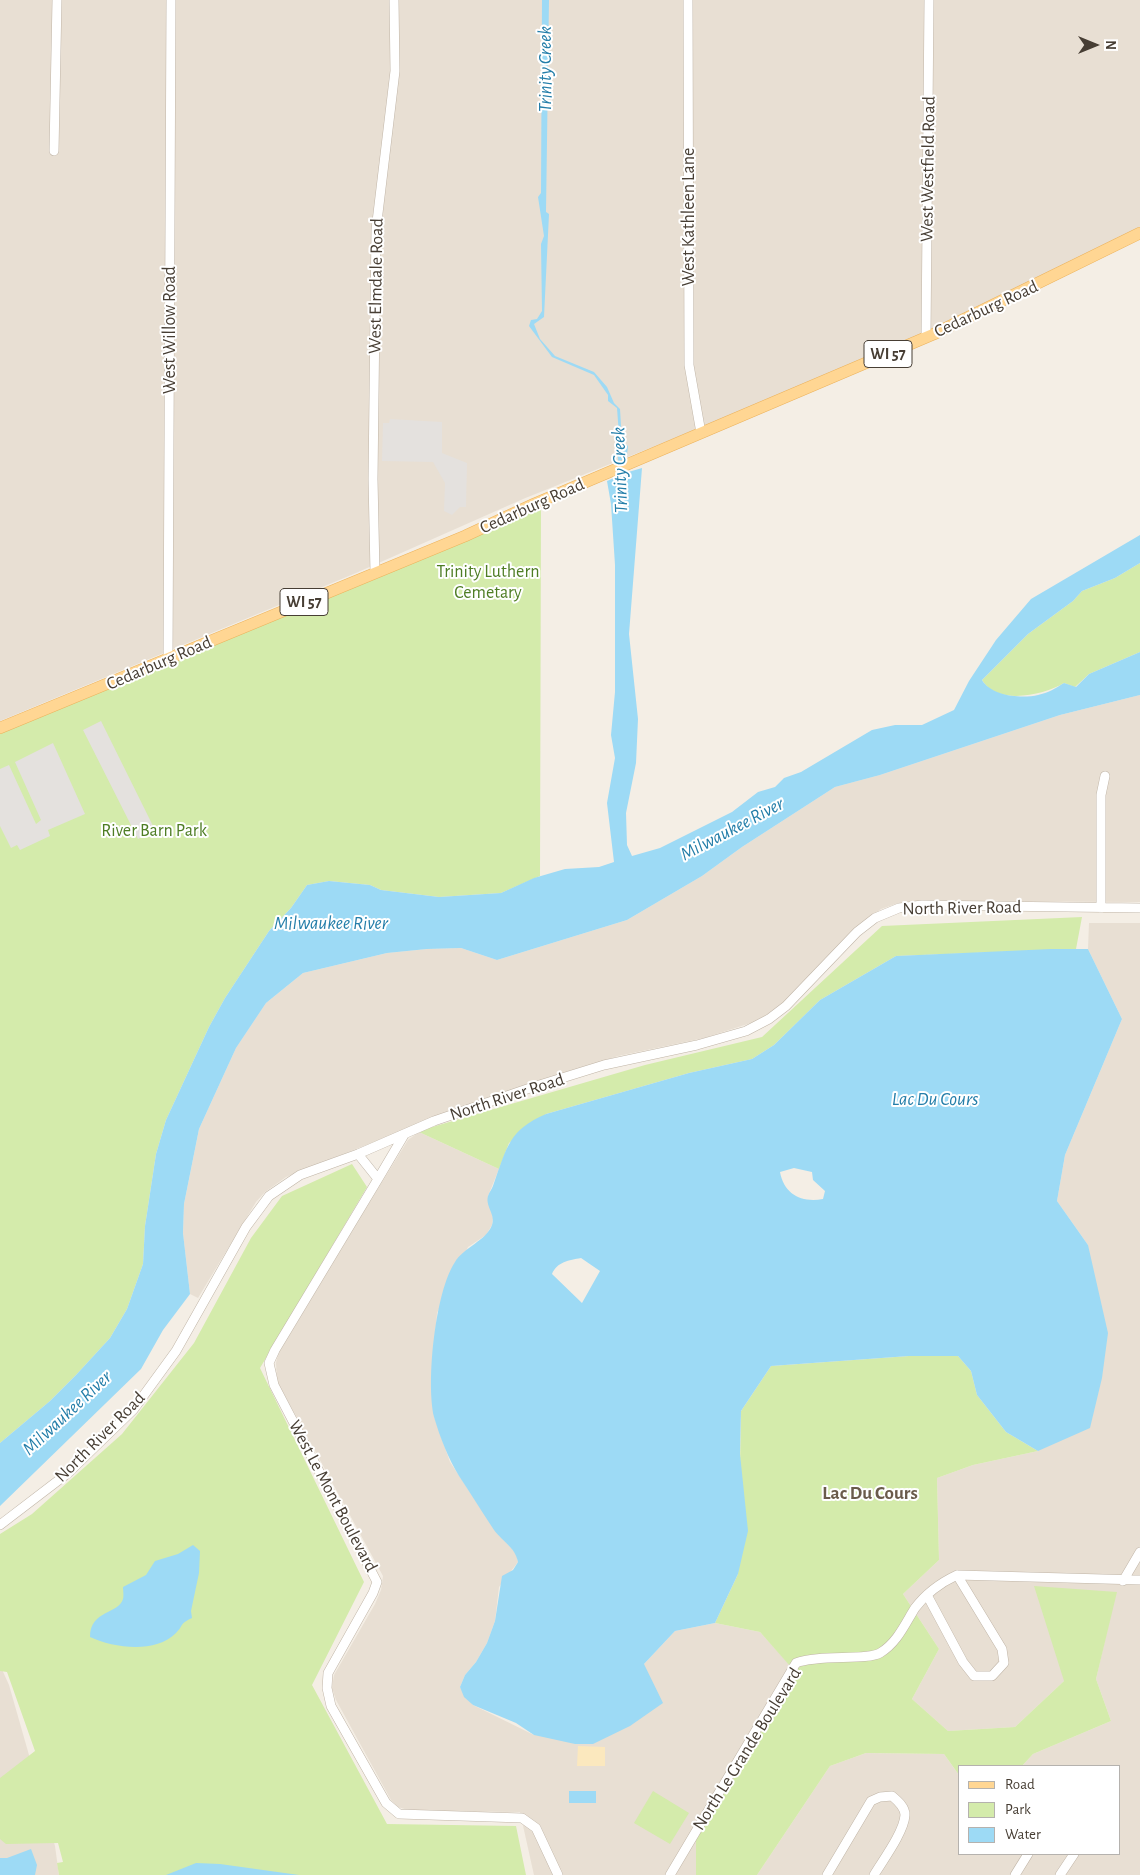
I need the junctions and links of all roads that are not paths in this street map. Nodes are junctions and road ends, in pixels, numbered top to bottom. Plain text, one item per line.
1 (57, 0) edge
2 (172, 0) edge
3 (394, 0) edge
4 (688, 0) edge
5 (929, 0) edge
6 (54, 152) dead end
7 (1140, 233) edge
8 (926, 337) junction
9 (702, 433) junction
10 (375, 573) junction
11 (168, 659) junction
12 (0, 728) edge
13 (1105, 776) dead end
14 (1101, 908) junction
15 (1140, 908) edge
16 (404, 1135) junction
17 (358, 1154) junction
18 (378, 1179) junction
19 (0, 1524) edge
20 (1140, 1552) edge
21 (958, 1575) junction
22 (1140, 1580) edge
23 (1123, 1581) junction
24 (927, 1595) junction
25 (1027, 1855) edge
26 (1073, 1855) edge
27 (558, 1875) edge
28 (670, 1875) edge
29 (828, 1875) edge
30 (874, 1875) edge
31 (1014, 1875) edge
32 (1060, 1875) edge

1 - 6 street
2 - 11 street, West Willow Road
3 - 10 street, West Elmdale Road
4 - 9 street, West Kathleen Lane
5 - 8 street, West Westfield Road
7 - 8 main road, Cedarburg Road / WI 57
8 - 9 main road, Cedarburg Road / WI 57
9 - 10 main road, Cedarburg Road / WI 57
10 - 11 main road, Cedarburg Road / WI 57
11 - 12 main road, Cedarburg Road / WI 57
13 - 14 street
14 - 15 street, North River Road
14 - 16 street, North River Road
16 - 17 street, North River Road
16 - 18 street, West Le Mont Boulevard
17 - 18 street
17 - 19 street, North River Road
18 - 27 street, West Le Mont Boulevard
20 - 23 street
21 - 23 street, North Le Grande Boulevard
21 - 24 street, North Le Grande Boulevard
21 - 24 street
22 - 23 street, North Le Grande Boulevard
24 - 28 street, North Le Grande Boulevard
25 - 31 street
26 - 32 street
29 - 30 street

